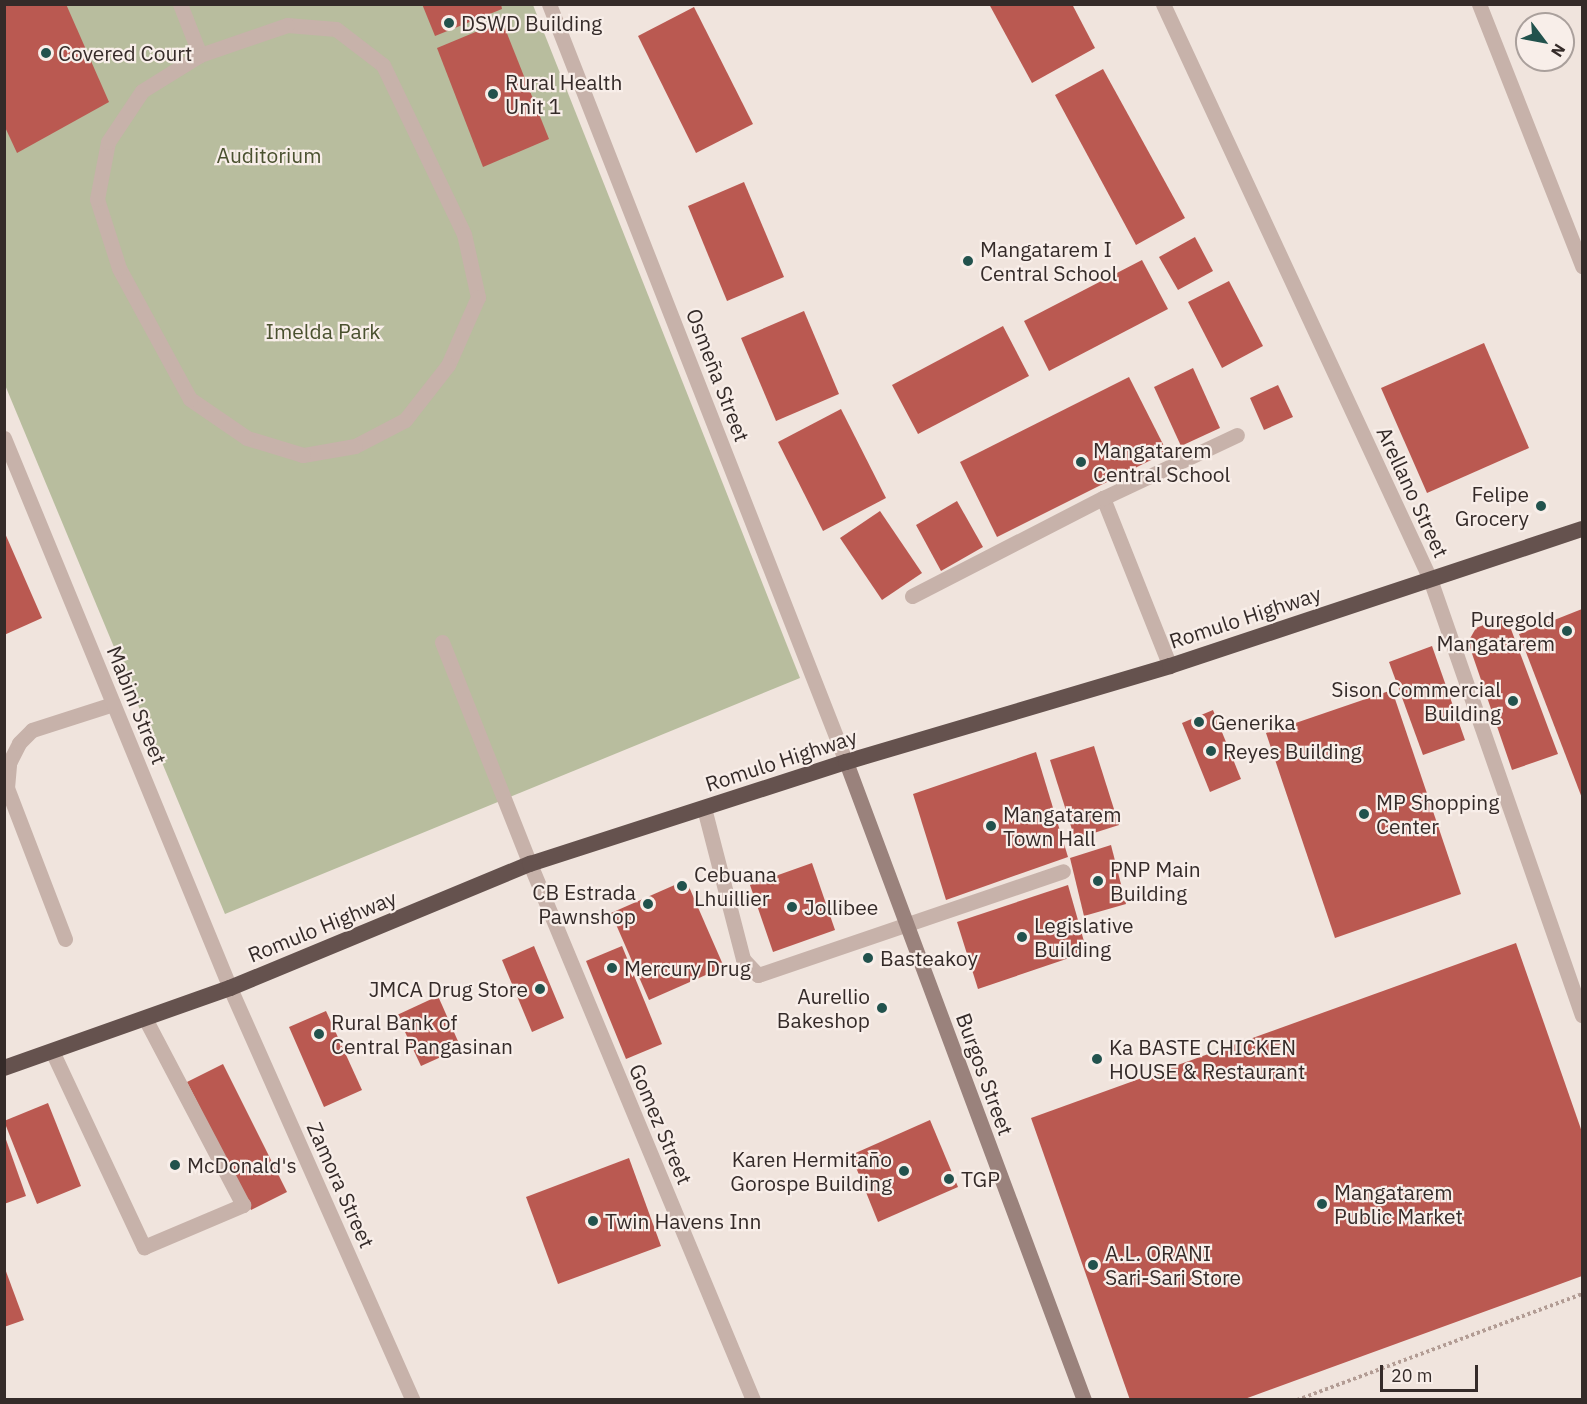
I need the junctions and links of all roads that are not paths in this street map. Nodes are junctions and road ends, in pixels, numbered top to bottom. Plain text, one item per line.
1 (180, 4) edge
2 (549, 4) edge
3 (1162, 4) edge
4 (1479, 4) edge
5 (200, 55) junction
6 (1582, 266) edge
7 (1237, 435) dead end
8 (4, 438) edge
9 (1103, 498) junction
10 (1582, 529) edge
11 (1430, 579) junction
12 (912, 596) dead end
13 (442, 642) dead end
14 (1170, 666) junction
15 (114, 704) junction
16 (846, 762) junction
17 (704, 808) junction
18 (530, 864) junction
19 (1063, 872) dead end
20 (907, 924) junction
21 (65, 939) dead end
22 (230, 988) junction
23 (1582, 1015) edge
24 (145, 1018) junction
25 (52, 1051) junction
26 (4, 1068) edge
27 (413, 1400) edge
28 (753, 1400) edge
29 (1084, 1400) edge

1 - 5 street
2 - 16 street, Osmeña Street
3 - 11 street, Arellano Street
4 - 6 street
5 - 5 street
7 - 9 street
8 - 15 street, Mabini Street
9 - 12 street
9 - 14 street
10 - 11 highway, Romulo Highway
11 - 14 highway, Romulo Highway
11 - 23 street, Arellano Street
13 - 18 street, Gomez Street
14 - 16 highway, Romulo Highway
15 - 21 street
15 - 22 street, Mabini Street
16 - 17 highway, Romulo Highway
16 - 20 main road, Burgos Street
17 - 18 highway, Romulo Highway
17 - 20 street
18 - 22 highway, Romulo Highway
18 - 28 street, Gomez Street
19 - 20 street
20 - 29 main road, Burgos Street
22 - 24 highway, Romulo Highway
22 - 27 street, Zamora Street
24 - 25 highway, Romulo Highway
24 - 25 street
25 - 26 highway, Romulo Highway

